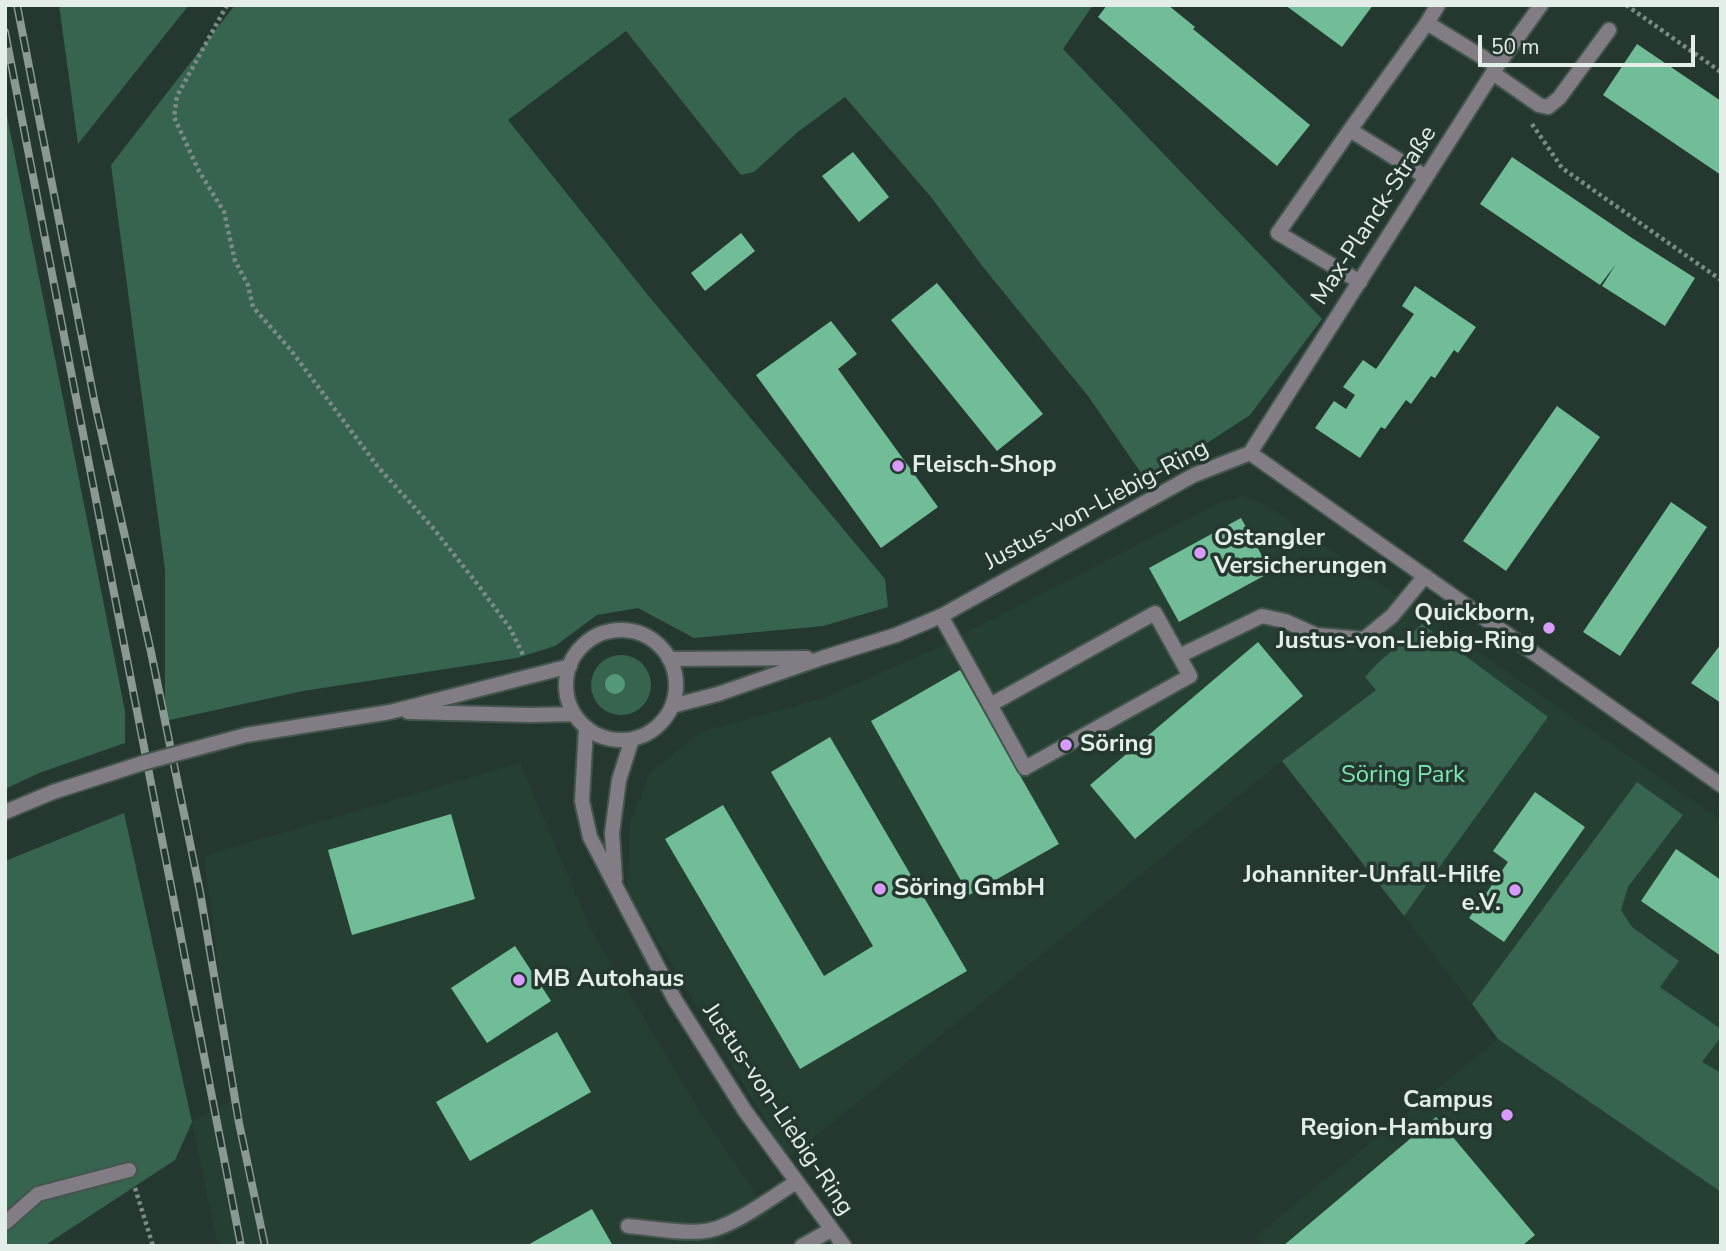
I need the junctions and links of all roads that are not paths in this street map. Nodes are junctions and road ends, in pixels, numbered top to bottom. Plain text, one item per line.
1 (1438, 5) edge
2 (1541, 5) edge
3 (1427, 23) junction
4 (1609, 30) dead end
5 (1495, 69) junction
6 (1350, 130) junction
7 (1426, 177) junction
8 (1360, 282) junction
9 (1250, 453) junction
10 (1425, 576) junction
11 (941, 616) junction
12 (1179, 656) junction
13 (822, 658) junction
14 (669, 659) junction
15 (569, 666) junction
16 (990, 705) junction
17 (671, 706) junction
18 (390, 712) junction
19 (574, 714) junction
20 (586, 727) junction
21 (632, 739) junction
22 (1721, 785) edge
23 (5, 812) edge
24 (615, 887) junction
25 (130, 1170) road end
26 (796, 1182) junction
27 (5, 1223) edge
28 (628, 1226) dead end
29 (831, 1230) junction
30 (802, 1246) edge
31 (844, 1246) edge

1 - 3 street
2 - 5 street, Max-Planck-Straße
3 - 5 street
3 - 6 street
4 - 5 street
5 - 7 street, Max-Planck-Straße
6 - 7 street
6 - 8 street
7 - 8 street, Max-Planck-Straße
8 - 9 street, Max-Planck-Straße
9 - 10 street
9 - 11 street, Justus-von-Liebig-Ring
10 - 12 street
10 - 22 street
11 - 13 street, Justus-von-Liebig-Ring
11 - 16 street
12 - 16 street
12 - 16 street
13 - 14 street, Justus-von-Liebig-Ring
13 - 17 street, Justus-von-Liebig-Ring
14 - 15 street
14 - 17 street
15 - 18 street
15 - 19 street
17 - 21 street
18 - 19 street
18 - 23 street, bridge
19 - 20 street
20 - 21 street
20 - 24 street, Justus-von-Liebig-Ring
21 - 24 street, Justus-von-Liebig-Ring
24 - 26 street, Justus-von-Liebig-Ring
25 - 27 street
26 - 28 street
26 - 29 street, Justus-von-Liebig-Ring
29 - 30 street
29 - 31 street, Justus-von-Liebig-Ring

